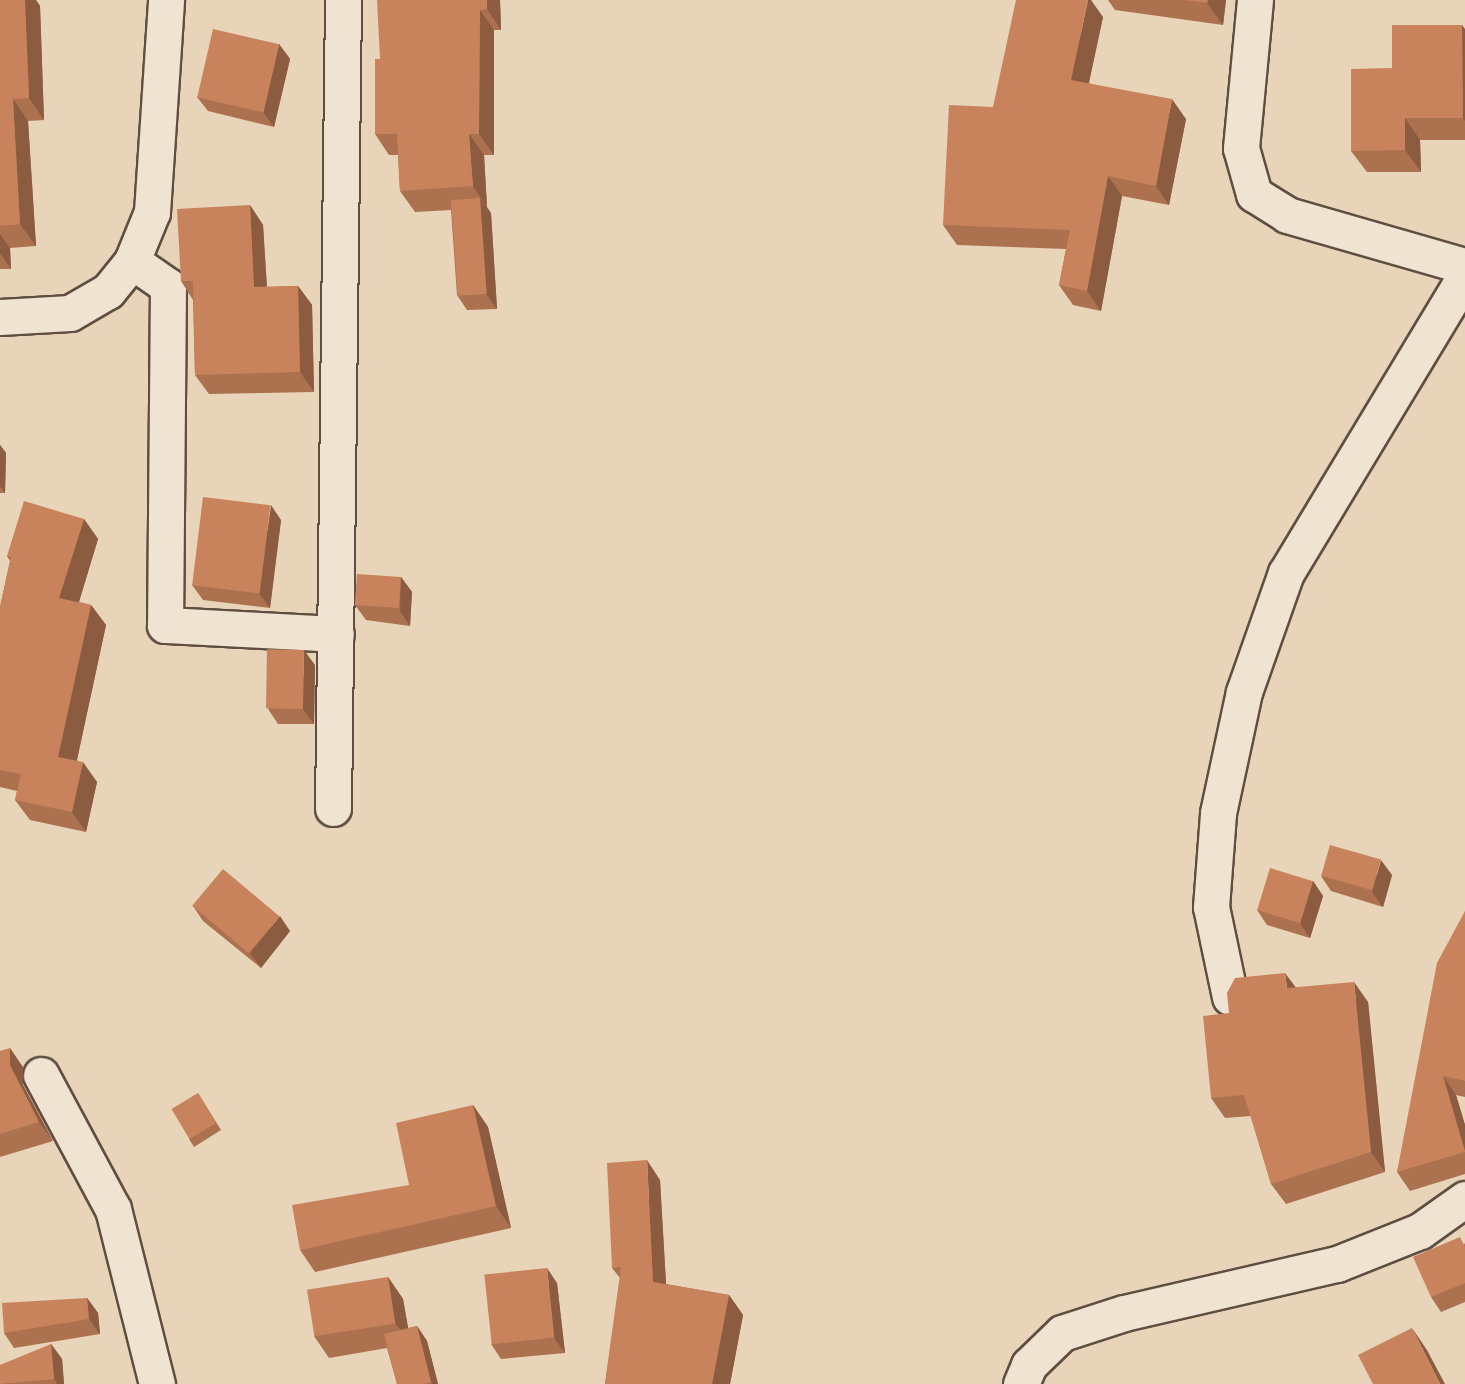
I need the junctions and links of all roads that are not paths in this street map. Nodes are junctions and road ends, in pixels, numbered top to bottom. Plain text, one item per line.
1 (166, 0) edge
2 (344, 0) edge
3 (1255, 0) edge
4 (132, 261) junction
5 (1465, 266) edge
6 (1465, 276) edge
7 (0, 317) edge
8 (336, 634) junction
9 (333, 808) dead end
10 (1230, 997) edge
11 (41, 1075) dead end
12 (1465, 1199) edge
13 (157, 1384) edge
14 (1021, 1384) edge

1 - 4 street
2 - 8 street
3 - 5 street
4 - 7 street
4 - 8 street
6 - 10 street
8 - 9 street
11 - 13 street
12 - 14 street

